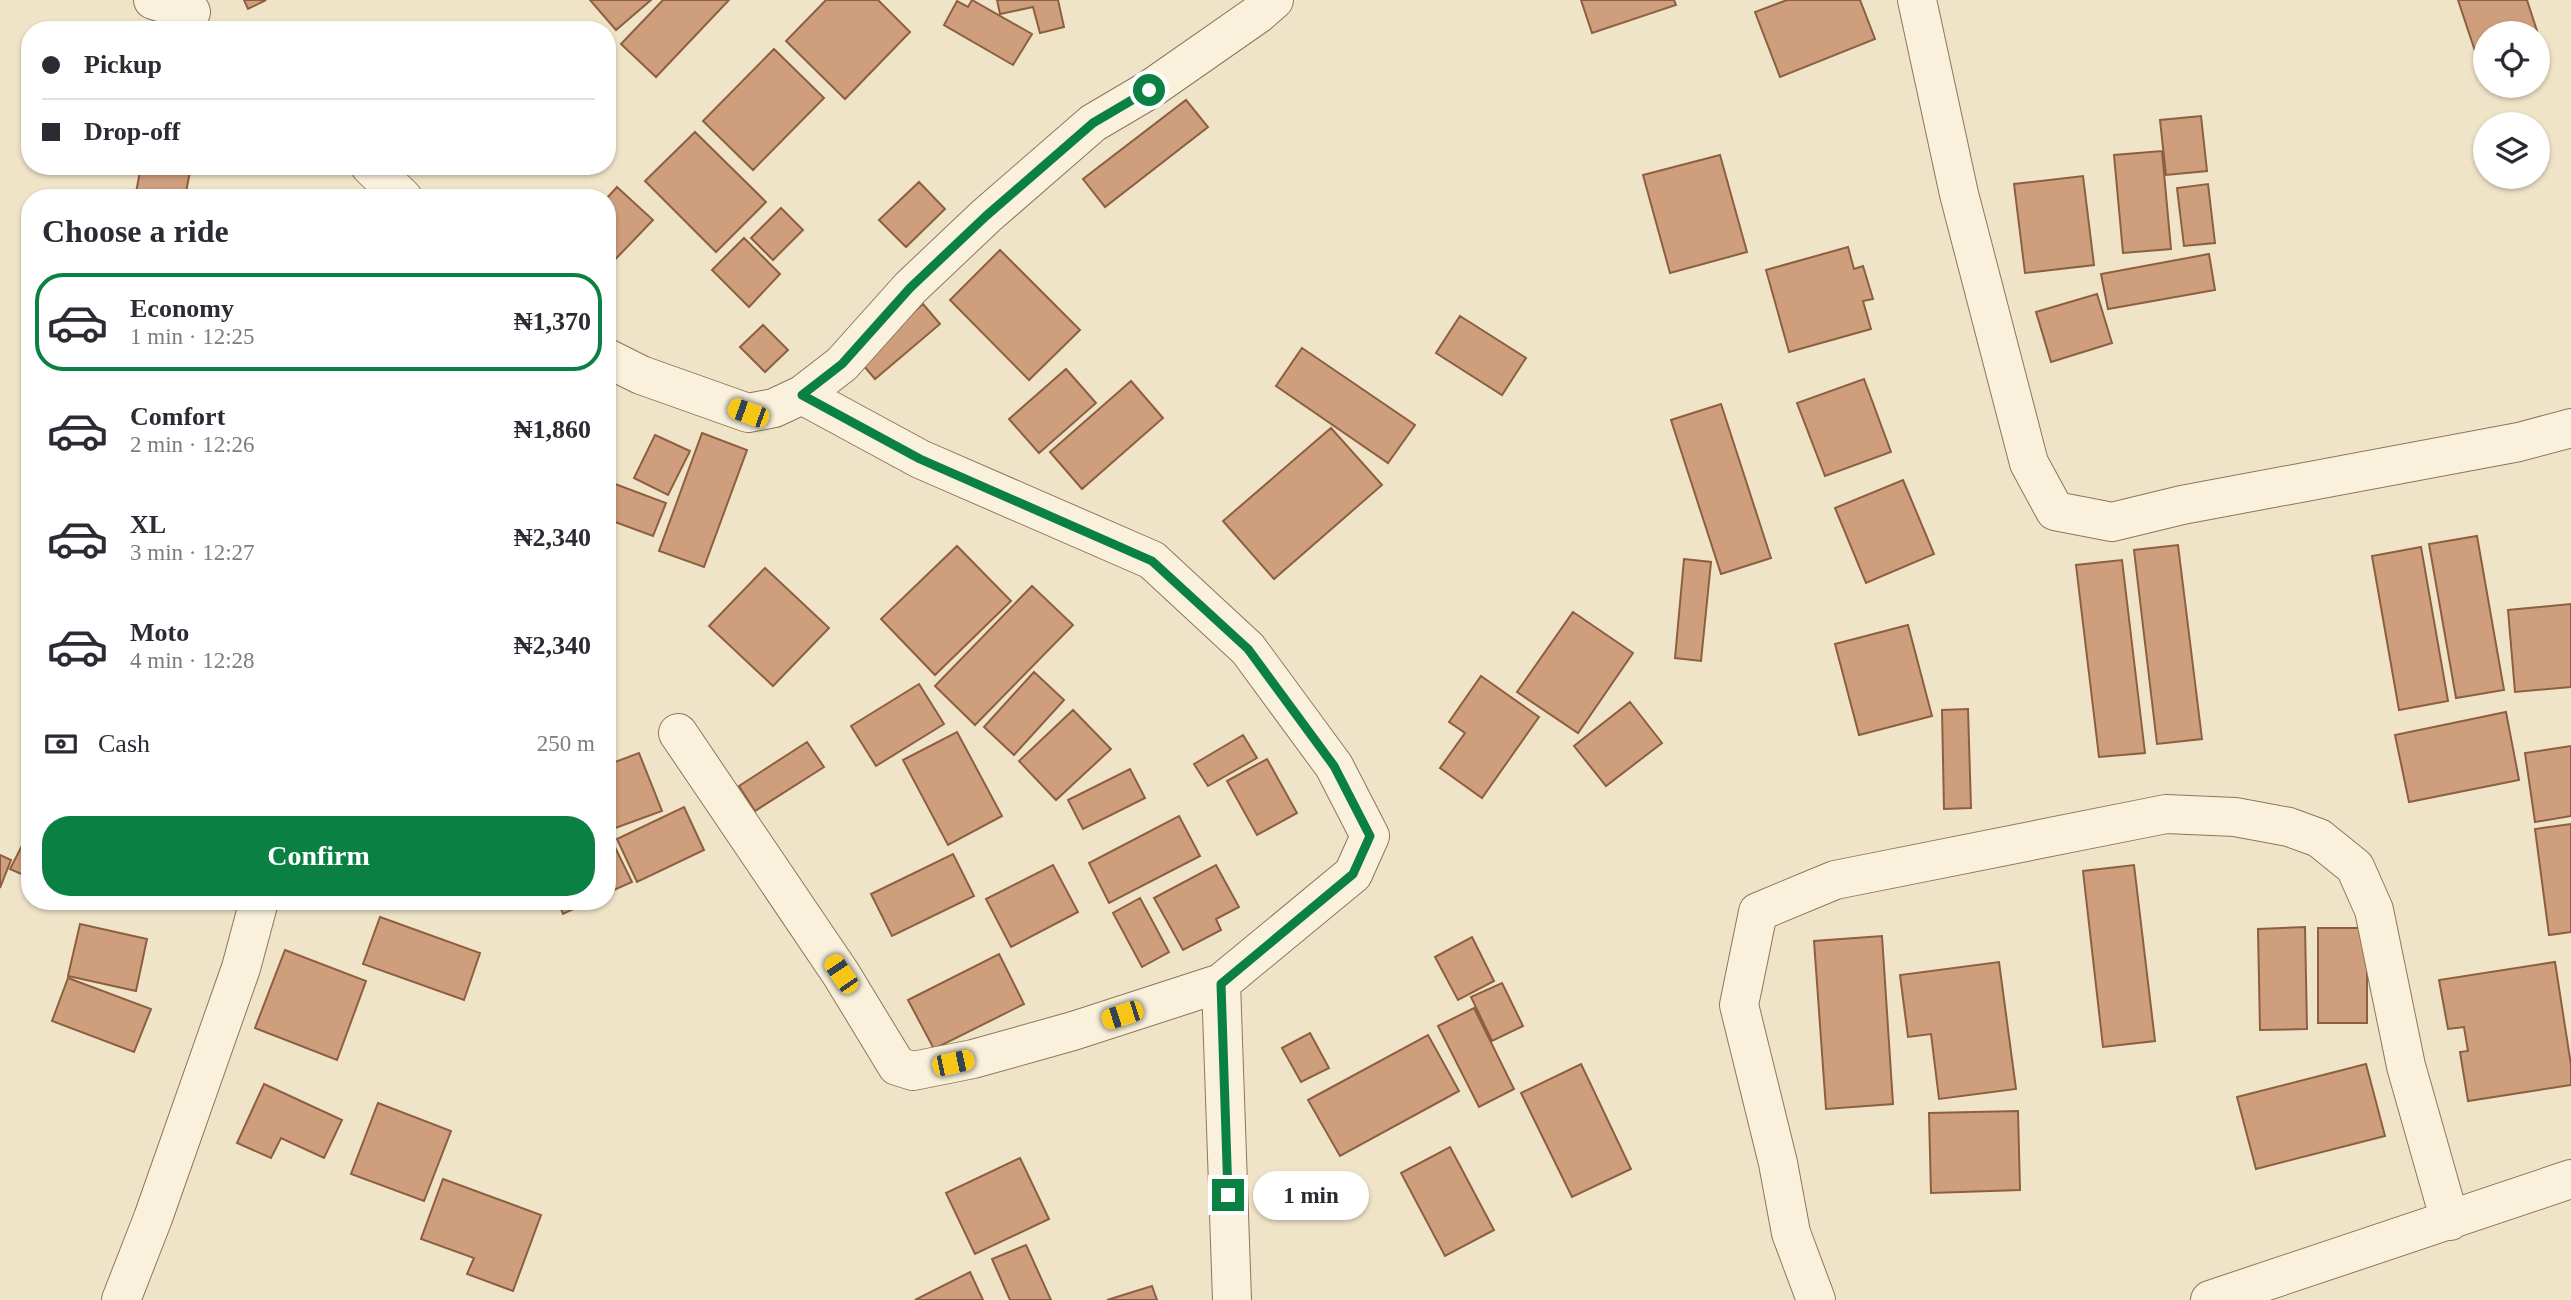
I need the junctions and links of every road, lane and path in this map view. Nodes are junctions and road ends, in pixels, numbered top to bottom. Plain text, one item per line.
1 (153, 0) edge
2 (1274, 0) edge
3 (1917, 0) edge
4 (194, 14) edge
5 (379, 175) edge
6 (394, 189) edge
7 (616, 362) edge
8 (802, 395) junction
9 (2571, 428) edge
10 (678, 733) dead end
11 (257, 910) edge
12 (1221, 984) junction
13 (2571, 1179) edge
14 (2450, 1221) junction
15 (121, 1300) edge
16 (1232, 1300) edge
17 (1816, 1300) edge
18 (2210, 1300) edge

1 - 4 street
2 - 8 street
3 - 9 street
5 - 6 street
7 - 8 street
8 - 12 street
10 - 12 street
11 - 15 street
12 - 16 street
13 - 14 street
14 - 17 street
14 - 18 street

